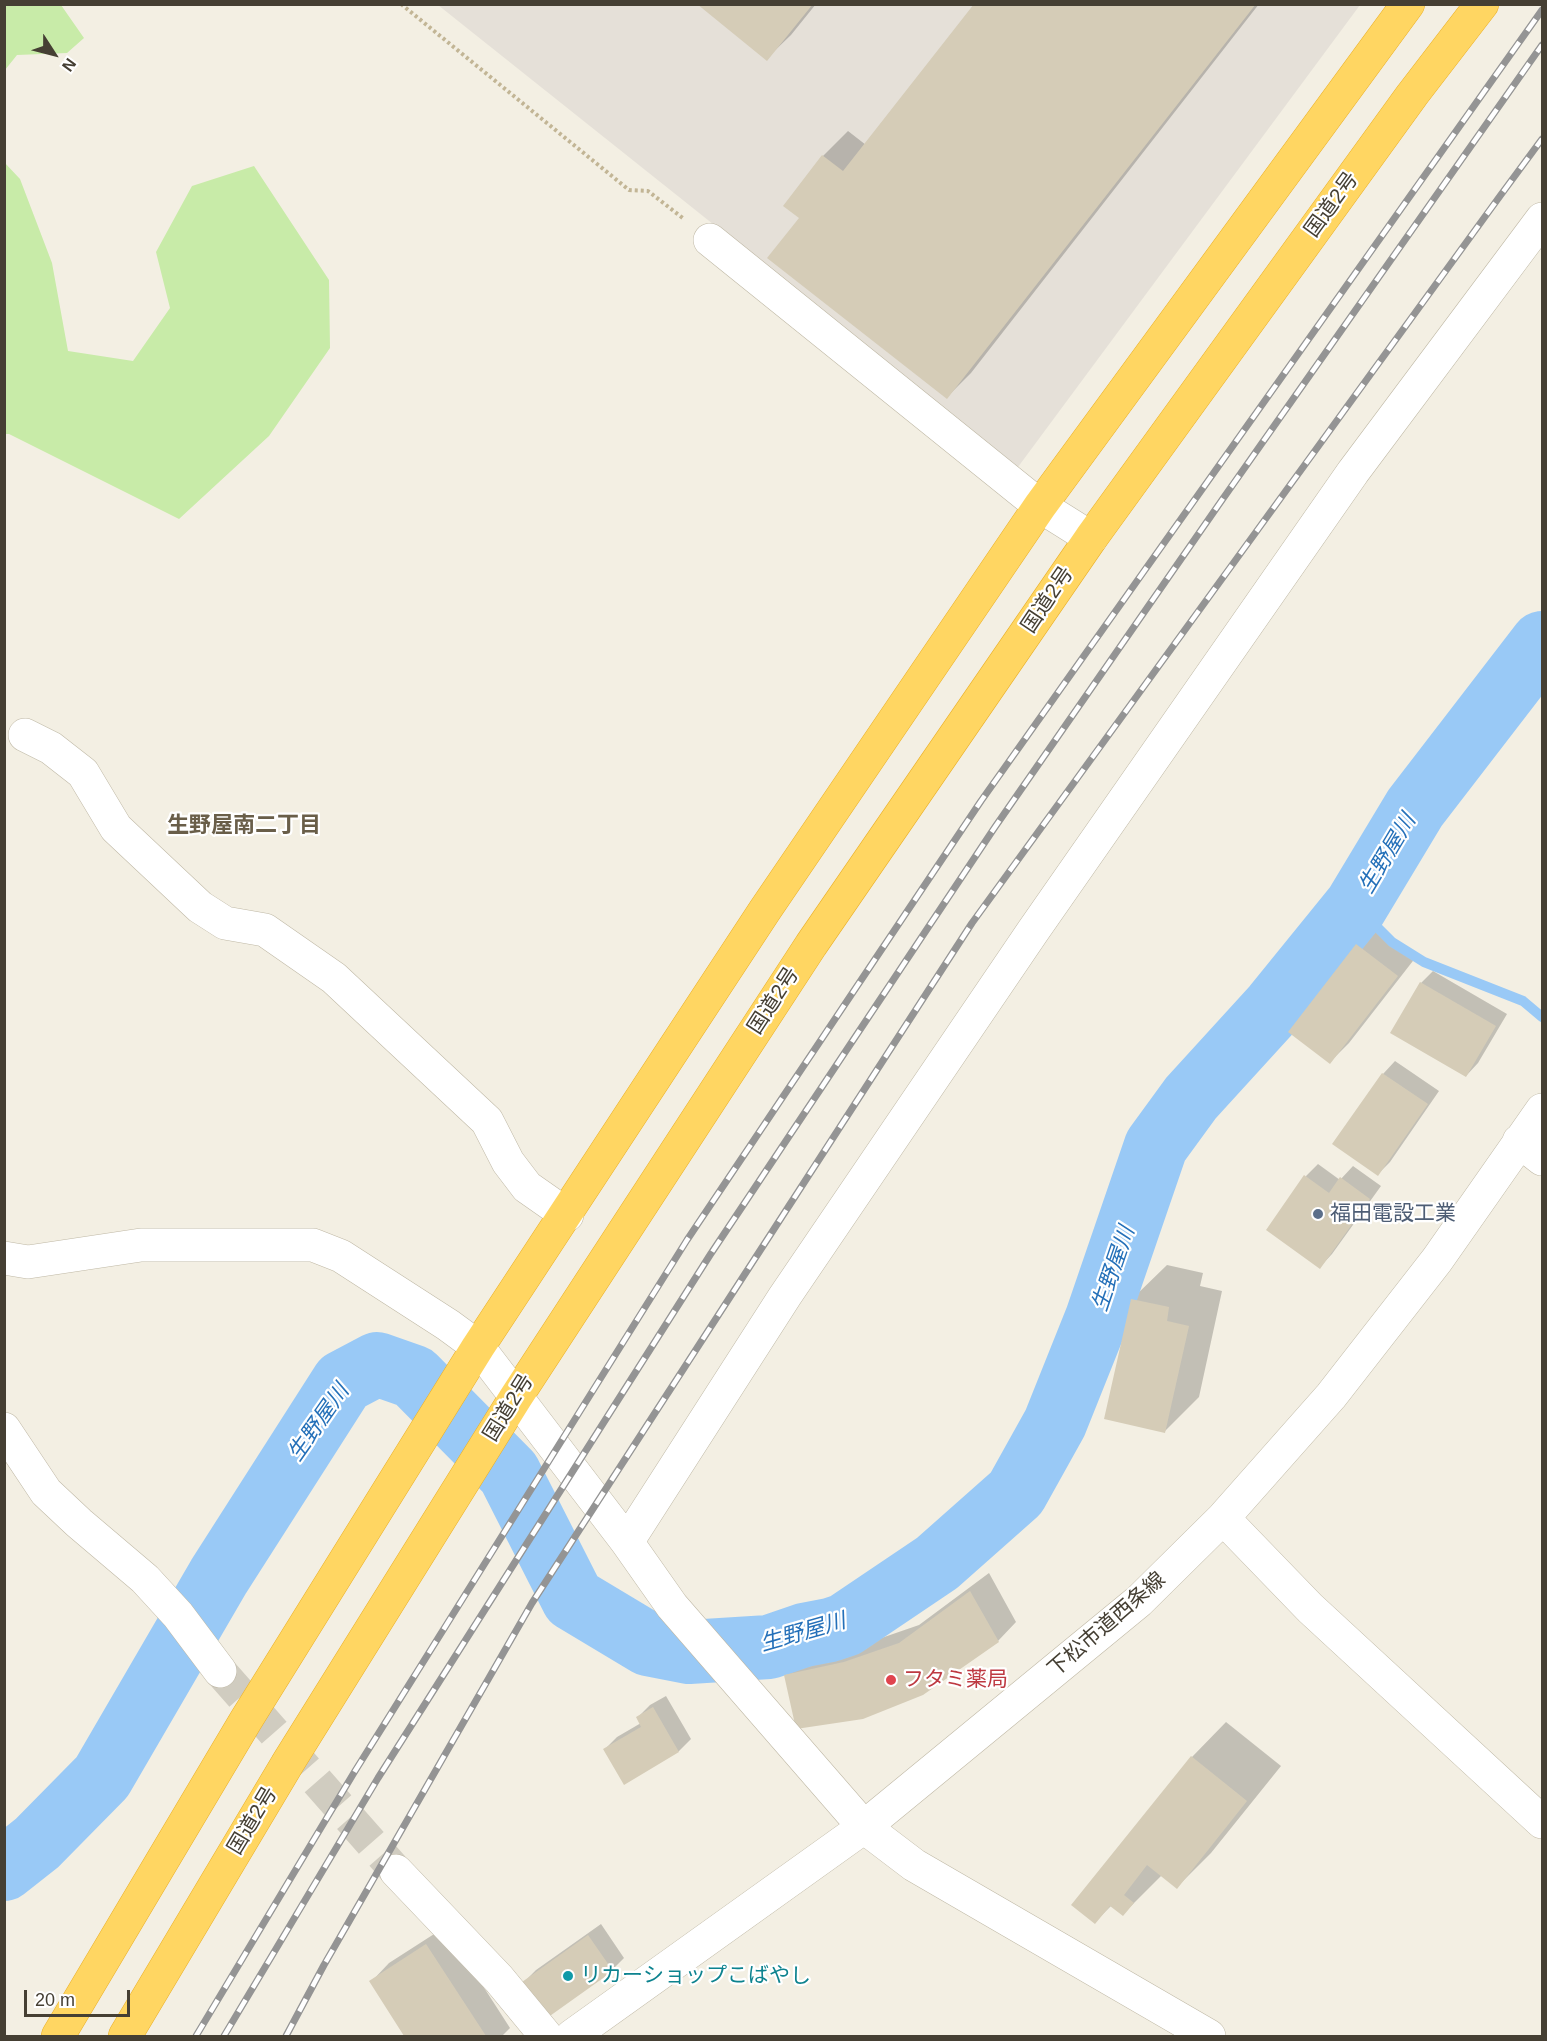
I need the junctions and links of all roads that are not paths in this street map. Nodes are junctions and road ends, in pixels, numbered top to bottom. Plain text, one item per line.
1 (1408, 4) edge
2 (1482, 4) edge
3 (1542, 219) edge
4 (710, 240) road end
5 (1040, 506) junction
6 (1091, 538) junction
7 (25, 735) dead end
8 (1542, 1110) edge
9 (1531, 1150) edge
10 (567, 1215) junction
11 (12, 1265) edge
12 (478, 1347) junction
13 (509, 1409) junction
14 (4, 1429) edge
15 (1223, 1518) junction
16 (627, 1542) junction
17 (220, 1671) tunnel mouth
18 (1542, 1822) edge
19 (864, 1827) junction
20 (396, 1871) tunnel mouth
21 (58, 2037) edge
22 (125, 2037) edge
23 (546, 2037) edge
24 (572, 2037) edge
25 (1209, 2037) edge

1 - 5 highway
2 - 6 highway, 国道2号
3 - 16 street
4 - 5 street
5 - 6 street
5 - 10 highway
6 - 13 highway, 国道2号
7 - 10 street
8 - 9 street, 下松市道西条線
9 - 15 street, 下松市道西条線
10 - 12 highway
11 - 12 street
12 - 13 street
12 - 21 highway
13 - 16 street
13 - 22 highway, 国道2号
14 - 17 street
15 - 18 street
15 - 19 street, 下松市道西条線
16 - 19 street
19 - 24 street, 下松市道西条線
19 - 25 street
20 - 23 street

